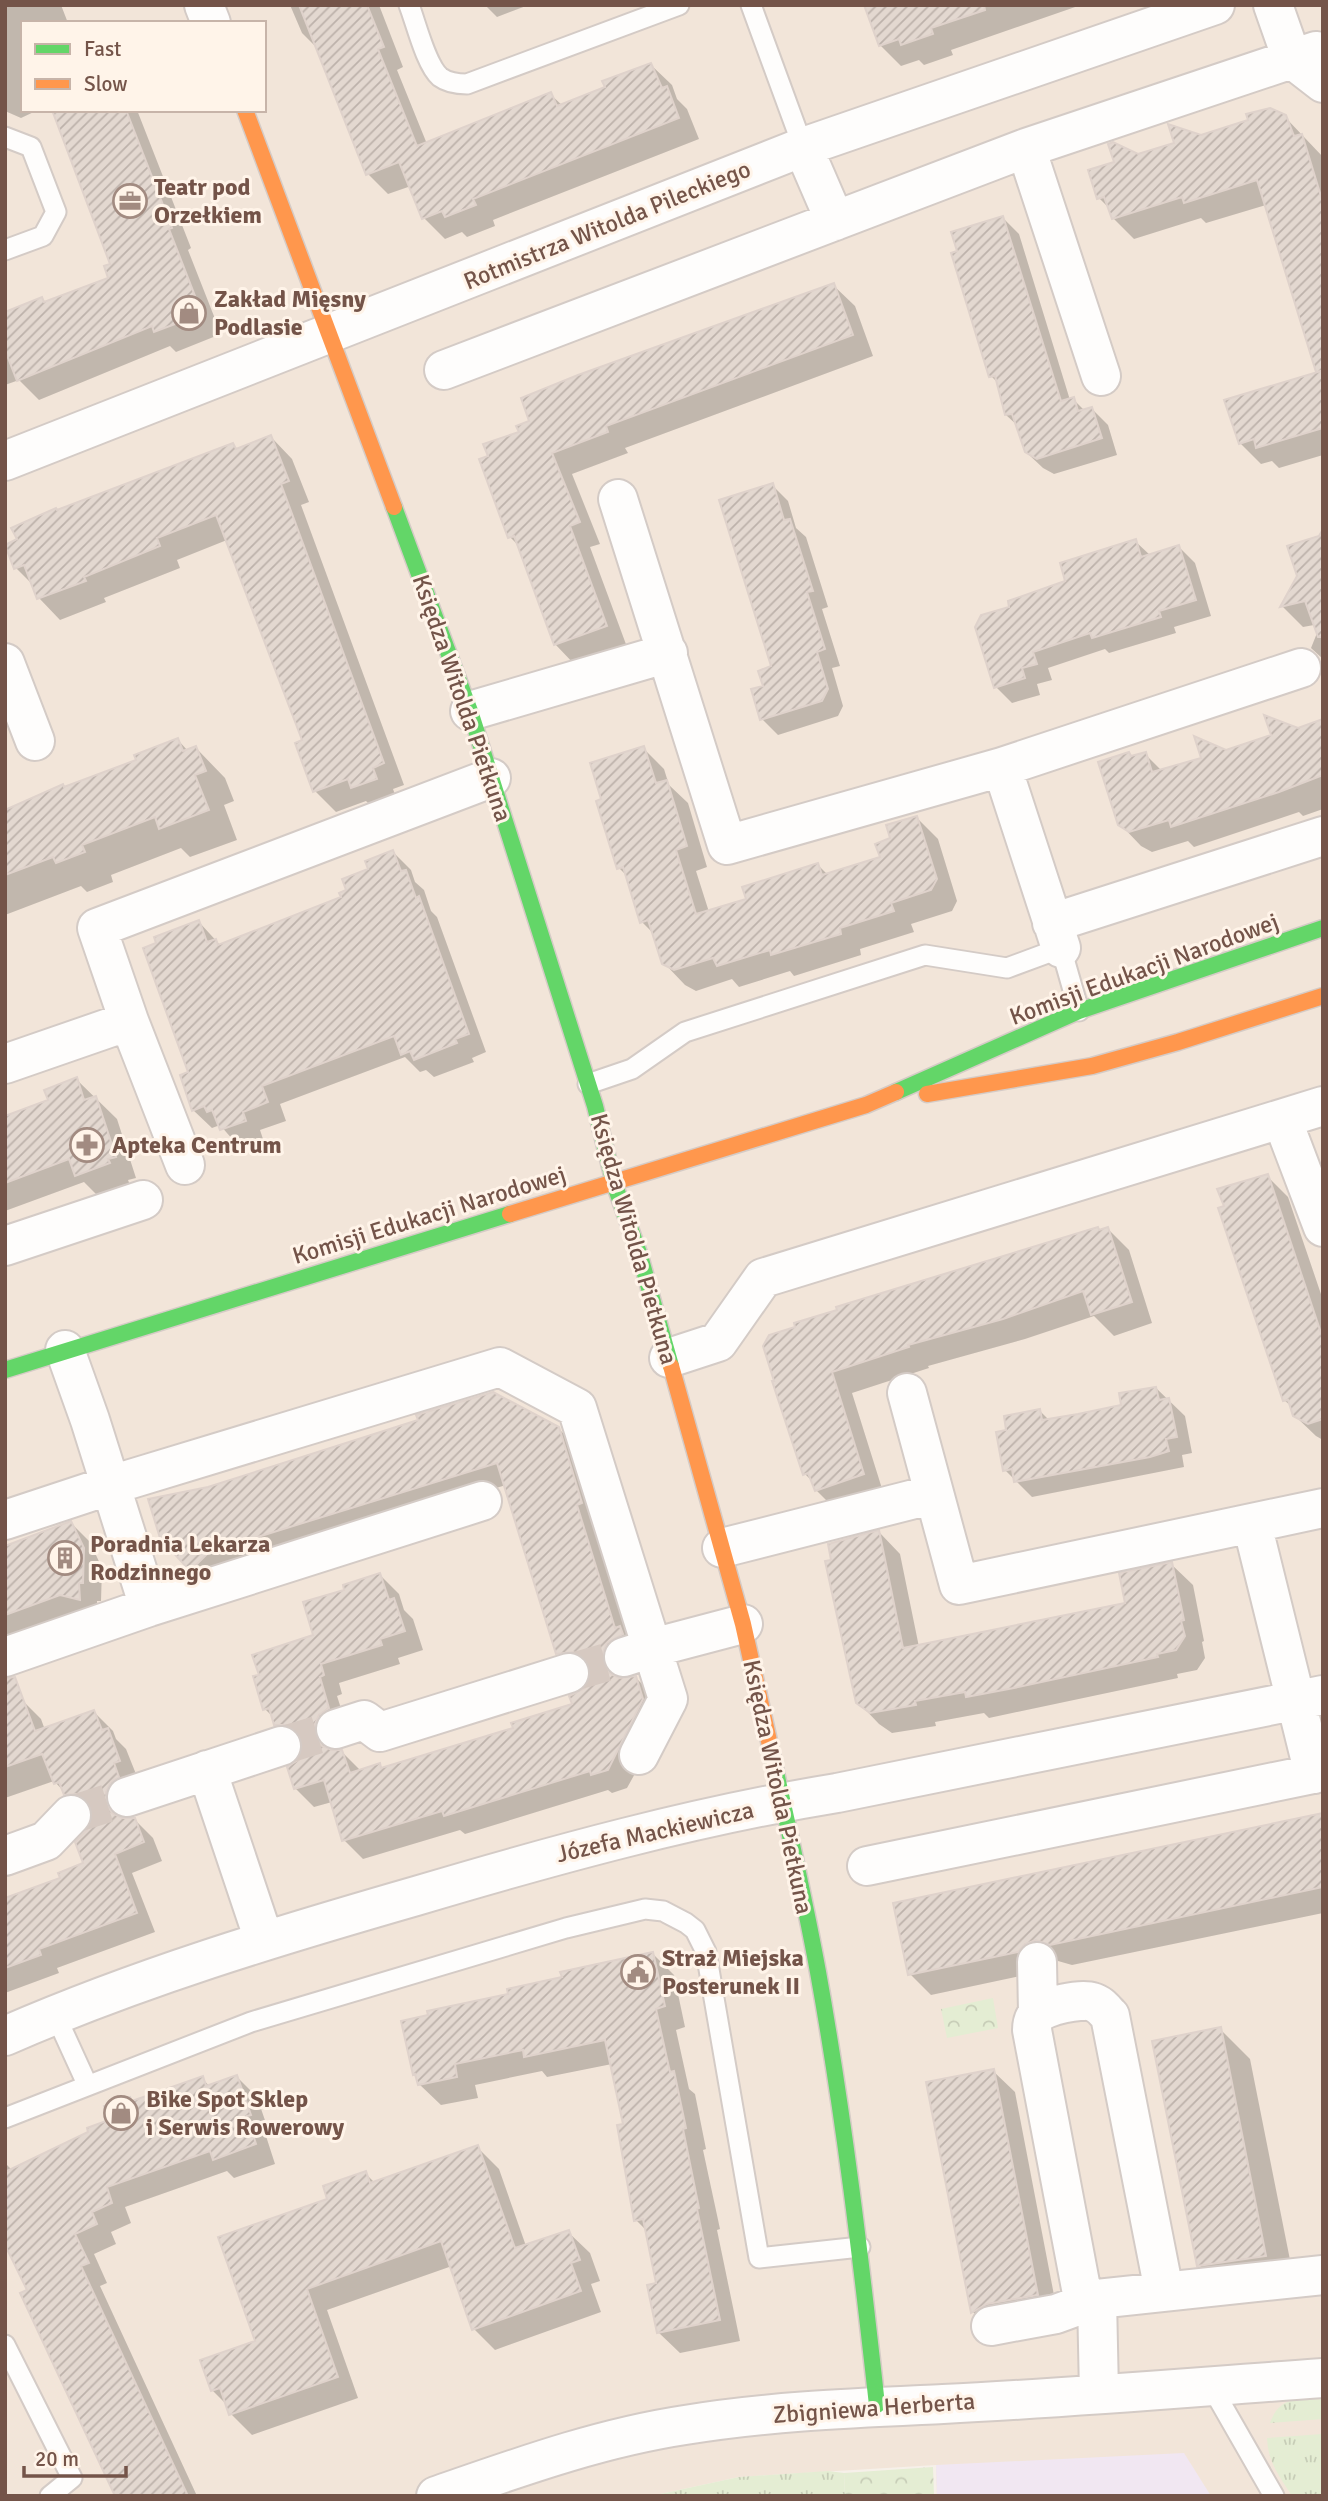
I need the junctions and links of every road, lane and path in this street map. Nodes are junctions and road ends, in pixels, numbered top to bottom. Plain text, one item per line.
1 (409, 5) edge
2 (679, 5) edge
3 (751, 5) edge
4 (1215, 5) edge
5 (1273, 5) edge
6 (1308, 54) edge
7 (1323, 83) edge
8 (246, 112) edge
9 (5, 137) edge
10 (803, 147) junction
11 (1026, 149) junction
12 (835, 221) junction
13 (5, 250) edge
14 (330, 333) junction
15 (444, 370) dead end
16 (1101, 376) dead end
17 (5, 461) edge
18 (618, 499) dead end
19 (668, 653) junction
20 (5, 663) edge
21 (1301, 668) dead end
22 (470, 711) junction
23 (35, 741) dead end
24 (1002, 767) junction
25 (491, 778) junction
26 (1323, 836) edge
27 (1323, 928) edge
28 (1056, 935) junction
29 (1323, 996) edge
30 (1079, 1012) junction
31 (129, 1021) junction
32 (5, 1064) edge
33 (588, 1084) junction
34 (866, 1105) junction
35 (1323, 1106) edge
36 (1282, 1119) junction
37 (185, 1165) dead end
38 (614, 1183) junction
39 (143, 1200) dead end
40 (1323, 1227) edge
41 (5, 1246) edge
42 (65, 1350) junction
43 (669, 1358) junction
44 (5, 1370) edge
45 (907, 1393) dead end
46 (111, 1485) junction
47 (934, 1494) junction
48 (482, 1501) dead end
49 (1323, 1508) edge
50 (5, 1520) edge
51 (1252, 1524) junction
52 (722, 1548) junction
53 (149, 1607) junction
54 (743, 1625) junction
55 (638, 1653) junction
56 (5, 1657) edge
57 (569, 1673) tunnel mouth
58 (1310, 1698) edge
59 (336, 1729) tunnel mouth
60 (281, 1746) tunnel mouth
61 (639, 1755) dead end
62 (206, 1770) junction
63 (1318, 1773) edge
64 (127, 1797) tunnel mouth
65 (781, 1802) junction
66 (71, 1815) tunnel mouth
67 (5, 1856) edge
68 (867, 1866) dead end
69 (264, 1940) junction
70 (1037, 1962) dead end
71 (1038, 2013) junction
72 (55, 2014) junction
73 (5, 2036) edge
74 (88, 2084) junction
75 (5, 2118) edge
76 (860, 2247) junction
77 (1323, 2275) edge
78 (1164, 2291) junction
79 (1090, 2301) junction
80 (991, 2326) dead end
81 (5, 2345) edge
82 (1323, 2378) edge
83 (1211, 2385) junction
84 (1099, 2393) junction
85 (877, 2405) junction
86 (50, 2496) edge
87 (436, 2496) edge
88 (1274, 2496) edge

1 - 2 lane
3 - 10 lane
4 - 10 street, Rotmistrza Witolda Pileckiego
5 - 6 street
6 - 7 street
6 - 11 street
8 - 14 street, Księdza Witolda Pietkuna
9 - 13 lane
10 - 12 street
10 - 14 street, Rotmistrza Witolda Pileckiego
11 - 12 street
11 - 16 street
12 - 15 street
14 - 17 street, Rotmistrza Witolda Pileckiego
14 - 22 street, Księdza Witolda Pietkuna
18 - 19 street
19 - 22 street
19 - 24 street
20 - 23 street
21 - 24 street
22 - 25 street, Księdza Witolda Pietkuna
24 - 28 street
25 - 31 street
25 - 33 street, Księdza Witolda Pietkuna
26 - 28 street
27 - 30 street, Komisji Edukacji Narodowej
28 - 30 lane
28 - 33 lane
29 - 34 street, Komisji Edukacji Narodowej
30 - 34 street, Komisji Edukacji Narodowej
31 - 32 street
31 - 37 street
33 - 38 street, Księdza Witolda Pietkuna
34 - 38 street, Komisji Edukacji Narodowej
35 - 36 street
36 - 40 street
36 - 43 street
38 - 42 street, Komisji Edukacji Narodowej
38 - 43 street, Księdza Witolda Pietkuna
39 - 41 street
42 - 44 street, Komisji Edukacji Narodowej
42 - 46 street
43 - 52 street, Księdza Witolda Pietkuna
45 - 47 street
46 - 50 street
46 - 53 street
46 - 55 street
47 - 51 street
47 - 52 street
48 - 53 street
49 - 51 street
51 - 58 street
52 - 54 street, Księdza Witolda Pietkuna
53 - 56 street
54 - 55 street
54 - 65 street, Księdza Witolda Pietkuna
55 - 61 street
57 - 59 street
58 - 63 street
58 - 65 street, Józefa Mackiewicza
60 - 62 street
62 - 64 street
62 - 69 street
63 - 68 street
65 - 69 street, Józefa Mackiewicza
65 - 76 street, Księdza Witolda Pietkuna
66 - 67 street
69 - 72 street, Józefa Mackiewicza
70 - 71 street
71 - 78 street
71 - 79 street
72 - 73 street, Józefa Mackiewicza
72 - 74 lane
74 - 75 lane
74 - 76 lane
76 - 85 street, Księdza Witolda Pietkuna
77 - 78 street
78 - 79 street
79 - 80 street
79 - 84 street
81 - 86 lane
82 - 83 street, Zbigniewa Herberta
83 - 84 street, Zbigniewa Herberta
83 - 88 lane
84 - 85 street, Zbigniewa Herberta
85 - 87 street, Zbigniewa Herberta

